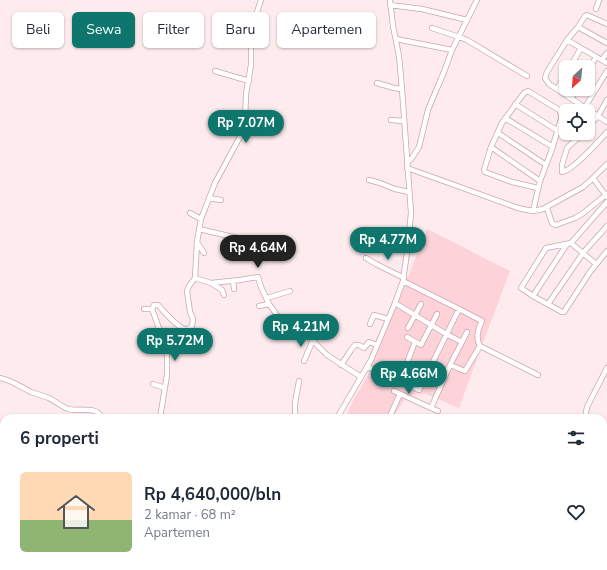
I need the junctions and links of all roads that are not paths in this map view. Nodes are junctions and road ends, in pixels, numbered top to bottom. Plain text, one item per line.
1 (261, 0) edge
2 (477, 0) edge
3 (600, 0) edge
4 (390, 3) edge
5 (596, 9) dead end
6 (467, 20) junction
7 (607, 24) edge
8 (578, 27) junction
9 (432, 28) dead end
10 (459, 37) junction
11 (396, 39) junction
12 (567, 40) junction
13 (607, 43) edge
14 (581, 48) junction
15 (452, 50) junction
16 (607, 53) edge
17 (596, 57) junction
18 (574, 60) edge
19 (594, 60) edge
20 (602, 60) junction
21 (607, 63) edge
22 (215, 71) dead end
23 (607, 71) edge
24 (527, 76) dead end
25 (249, 81) junction
26 (377, 83) dead end
27 (559, 86) edge
28 (402, 88) junction
29 (557, 89) junction
30 (571, 98) joint
31 (607, 100) edge
32 (516, 104) junction
33 (580, 104) edge
34 (587, 104) edge
35 (595, 114) edge
36 (598, 116) junction
37 (505, 118) junction
38 (595, 119) edge
39 (391, 120) dead end
40 (404, 121) junction
41 (607, 122) edge
42 (558, 131) junction
43 (607, 132) edge
44 (498, 133) junction
45 (576, 140) edge
46 (491, 147) junction
47 (553, 147) junction
48 (607, 164) edge
49 (407, 166) junction
50 (546, 166) junction
51 (593, 178) junction
52 (369, 180) dead end
53 (540, 181) junction
54 (538, 188) junction
55 (409, 192) junction
56 (607, 195) edge
57 (209, 198) junction
58 (221, 200) dead end
59 (607, 202) edge
60 (547, 208) junction
61 (533, 211) junction
62 (190, 213) dead end
63 (201, 219) junction
64 (607, 226) edge
65 (199, 229) junction
66 (410, 232) junction
67 (197, 242) junction
68 (569, 244) junction
69 (267, 245) dead end
70 (392, 247) dead end
71 (607, 251) edge
72 (204, 253) dead end
73 (583, 253) junction
74 (366, 258) dead end
75 (596, 264) junction
76 (195, 278) junction
77 (403, 280) junction
78 (233, 281) junction
79 (211, 283) junction
80 (234, 289) dead end
81 (290, 291) dead end
82 (224, 295) dead end
83 (533, 296) junction
84 (267, 298) junction
85 (395, 303) junction
86 (269, 304) junction
87 (421, 304) dead end
88 (548, 304) junction
89 (259, 306) dead end
90 (144, 309) dead end
91 (152, 309) junction
92 (460, 309) junction
93 (437, 314) dead end
94 (415, 315) junction
95 (388, 319) junction
96 (370, 324) dead end
97 (431, 325) junction
98 (408, 328) dead end
99 (467, 332) dead end
100 (446, 334) junction
101 (407, 337) dead end
102 (313, 340) junction
103 (415, 342) junction
104 (462, 342) junction
105 (378, 345) junction
106 (480, 346) junction
107 (304, 361) dead end
108 (450, 364) junction
109 (341, 365) junction
110 (367, 367) junction
111 (607, 368) edge
112 (538, 375) dead end
113 (606, 375) edge
114 (361, 377) junction
115 (0, 378) edge
116 (299, 381) dead end
117 (153, 384) dead end
118 (403, 384) junction
119 (165, 388) junction
120 (394, 391) dead end
121 (400, 394) junction
122 (431, 408) junction
123 (438, 411) dead end
124 (99, 414) edge
125 (161, 414) edge
126 (295, 414) edge
127 (339, 414) edge
128 (391, 414) edge
129 (586, 414) edge

1 - 25 street
2 - 6 street
3 - 5 street
4 - 6 street
4 - 11 street
6 - 10 street
7 - 8 street
8 - 12 street
8 - 13 street
9 - 10 street
10 - 15 street
10 - 24 street
11 - 15 street
11 - 28 street
12 - 14 street
12 - 29 street
14 - 17 street
14 - 18 street
15 - 49 street
16 - 20 street
17 - 19 street
17 - 20 street
20 - 21 street
22 - 25 street
23 - 34 street
25 - 57 street
26 - 28 street
27 - 29 street
28 - 40 street
29 - 30 street
30 - 33 street
31 - 36 street
32 - 37 street
32 - 42 street
32 - 42 street
35 - 36 street
36 - 38 street
36 - 41 street
37 - 44 street
37 - 47 street
39 - 40 street
40 - 49 street
42 - 47 street
43 - 45 street
44 - 46 street
44 - 50 street
46 - 53 street
46 - 54 street
47 - 50 street
48 - 51 street
49 - 55 street
49 - 61 street
50 - 53 street
51 - 56 street
51 - 60 street
52 - 55 street
53 - 54 street
54 - 61 street
55 - 66 street
56 - 60 street
57 - 58 street
57 - 63 street
59 - 68 street
60 - 61 street
62 - 63 street
63 - 65 street
64 - 73 street
65 - 67 street
65 - 69 street
66 - 70 street
66 - 77 street
67 - 72 street
67 - 76 street
68 - 73 street
68 - 83 street
68 - 83 street
71 - 75 street
73 - 75 street
73 - 88 street
74 - 77 street
75 - 88 street
76 - 79 street
76 - 91 street
77 - 85 street
77 - 92 street
78 - 79 street
78 - 80 street
78 - 84 street
79 - 82 street
81 - 84 street
83 - 88 street
84 - 86 street
85 - 94 street
85 - 95 street
86 - 89 street
86 - 102 street
87 - 94 street
90 - 91 street
91 - 119 street
92 - 100 street
92 - 106 street
93 - 97 street
94 - 97 street
94 - 98 street
95 - 96 street
95 - 105 street
97 - 100 street
97 - 103 street
99 - 104 street
100 - 104 street
100 - 118 street
101 - 103 street
102 - 107 street
102 - 109 street
103 - 118 street
104 - 108 street
105 - 109 street
105 - 110 street
106 - 108 street
106 - 112 street
108 - 122 street
109 - 114 street
110 - 114 street
110 - 118 street
111 - 113 street
113 - 129 street
114 - 127 street
115 - 124 street
116 - 126 street
117 - 119 street
118 - 121 street
119 - 125 street
120 - 121 street
121 - 122 street
121 - 128 street
122 - 123 street

